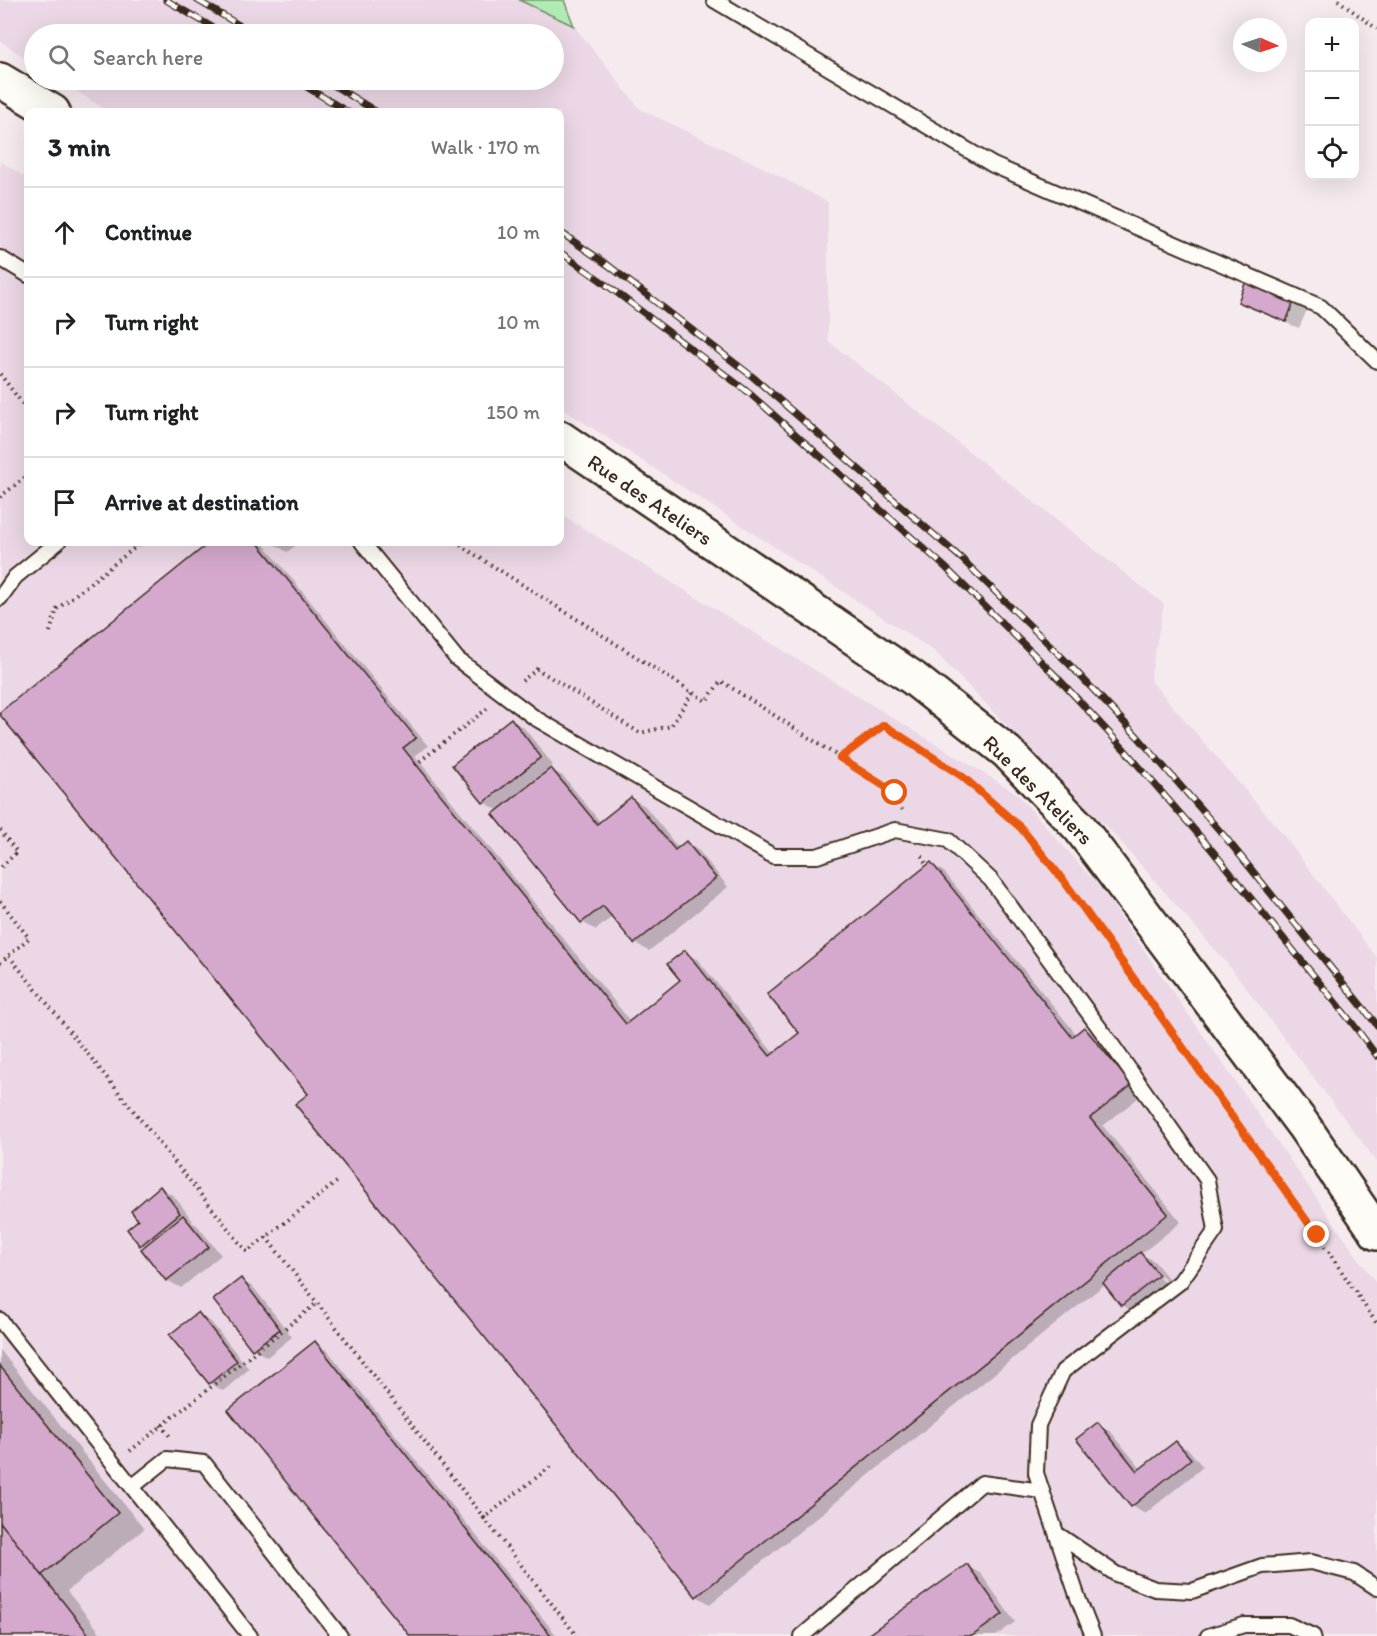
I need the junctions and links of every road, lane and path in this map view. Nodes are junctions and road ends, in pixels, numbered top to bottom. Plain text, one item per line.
1 (714, 0) edge
2 (1338, 0) edge
3 (1377, 29) edge
4 (0, 80) edge
5 (46, 108) edge
6 (0, 258) edge
7 (24, 273) edge
8 (1377, 361) edge
9 (0, 374) edge
10 (24, 406) edge
11 (564, 441) edge
12 (24, 478) edge
13 (0, 497) edge
14 (53, 546) edge
15 (365, 546) edge
16 (461, 546) edge
17 (135, 547) edge
18 (15, 577) junction
19 (0, 588) edge
20 (0, 598) edge
21 (50, 632) dead end
22 (840, 758) junction
23 (0, 830) edge
24 (913, 834) junction
25 (927, 866) dead end
26 (0, 868) edge
27 (0, 901) edge
28 (9, 956) junction
29 (0, 963) edge
30 (338, 1181) dead end
31 (1377, 1233) edge
32 (266, 1237) junction
33 (317, 1303) junction
34 (0, 1320) edge
35 (1377, 1324) edge
36 (113, 1464) junction
37 (554, 1464) dead end
38 (132, 1487) junction
39 (1042, 1491) junction
40 (484, 1518) junction
41 (1057, 1534) junction
42 (1377, 1587) edge
43 (250, 1636) edge
44 (340, 1636) edge
45 (577, 1636) edge
46 (802, 1636) edge
47 (1093, 1636) edge
48 (1208, 1636) edge
49 (1313, 1636) edge

1 - 8 lane
2 - 3 path
4 - 5 street
6 - 7 lane
9 - 10 path
11 - 31 street, Rue des Ateliers
12 - 13 path
14 - 18 lane
15 - 24 lane
16 - 22 path
17 - 21 path
18 - 19 lane
18 - 20 lane
22 - 24 path
22 - 35 path
23 - 26 path
24 - 25 path
24 - 39 lane
27 - 28 path
28 - 29 path
28 - 32 path
30 - 32 path
32 - 33 path
33 - 36 path
33 - 40 path
34 - 36 lane
36 - 38 lane
37 - 40 path
38 - 43 lane
38 - 44 lane
39 - 41 lane
39 - 46 lane
40 - 45 path
41 - 42 lane
41 - 47 lane
48 - 49 lane

